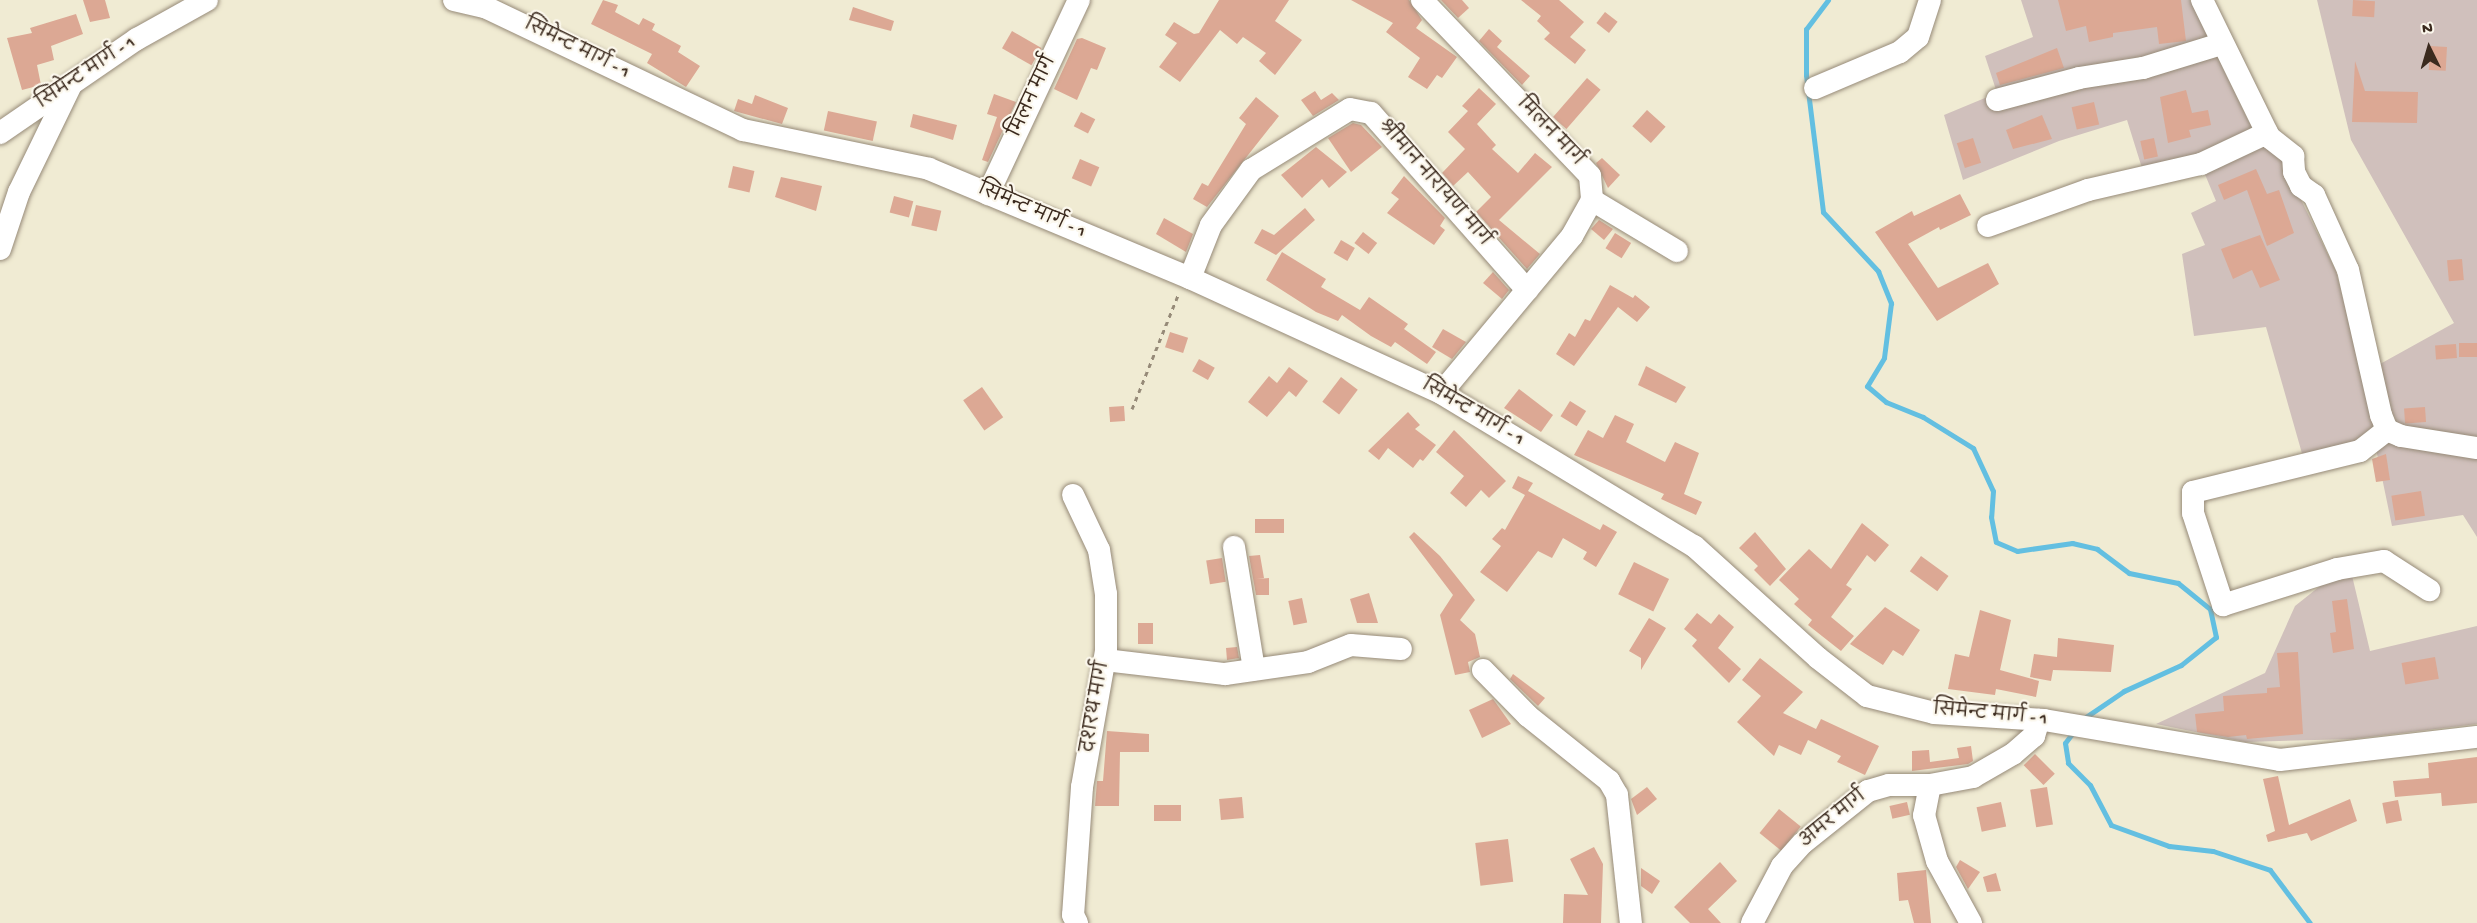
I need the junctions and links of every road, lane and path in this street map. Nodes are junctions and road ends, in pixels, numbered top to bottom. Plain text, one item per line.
1 (207, 0) edge
2 (454, 0) edge
3 (1078, 0) edge
4 (1422, 0) edge
5 (1930, 0) edge
6 (2202, 0) edge
7 (2222, 44) junction
8 (72, 83) junction
9 (1815, 88) dead end
10 (1997, 100) dead end
11 (0, 133) edge
12 (2267, 134) junction
13 (988, 194) junction
14 (1592, 200) junction
15 (1988, 226) dead end
16 (0, 249) edge
17 (1677, 251) dead end
18 (1187, 277) junction
19 (1527, 290) junction
20 (1442, 393) junction
21 (1132, 408) dead end
22 (2387, 430) junction
23 (2477, 448) edge
24 (1072, 495) dead end
25 (1233, 547) dead end
26 (2429, 590) dead end
27 (1401, 649) dead end
28 (1105, 660) junction
29 (1254, 669) junction
30 (1483, 670) dead end
31 (2042, 720) junction
32 (2477, 737) edge
33 (1930, 785) junction
34 (1077, 923) edge
35 (1631, 923) edge
36 (1752, 923) edge
37 (1971, 923) edge

1 - 8 street, सिमेन्ट मार्ग - 1
2 - 13 street, सिमेन्ट मार्ग - 1
3 - 13 street, मिलन मार्ग
4 - 14 street, मिलन मार्ग
5 - 9 street
6 - 7 street
7 - 10 street
7 - 12 street
8 - 11 street, सिमेन्ट मार्ग - 1
8 - 16 street
12 - 15 street
12 - 22 street
13 - 18 street, सिमेन्ट मार्ग - 1
14 - 17 street
14 - 19 street
18 - 19 street, श्रीमान नारायण मार्ग
18 - 20 street, सिमेन्ट मार्ग - 1
18 - 21 path
19 - 20 street
20 - 31 street, सिमेन्ट मार्ग - 1
22 - 23 street
22 - 26 street
24 - 28 street, दशरथ मार्ग
25 - 29 street
27 - 29 street
28 - 29 street
28 - 34 street, दशरथ मार्ग
30 - 35 street
31 - 32 street, सिमेन्ट मार्ग - 1
31 - 33 street, अमर मार्ग
33 - 36 street, अमर मार्ग
33 - 37 street

